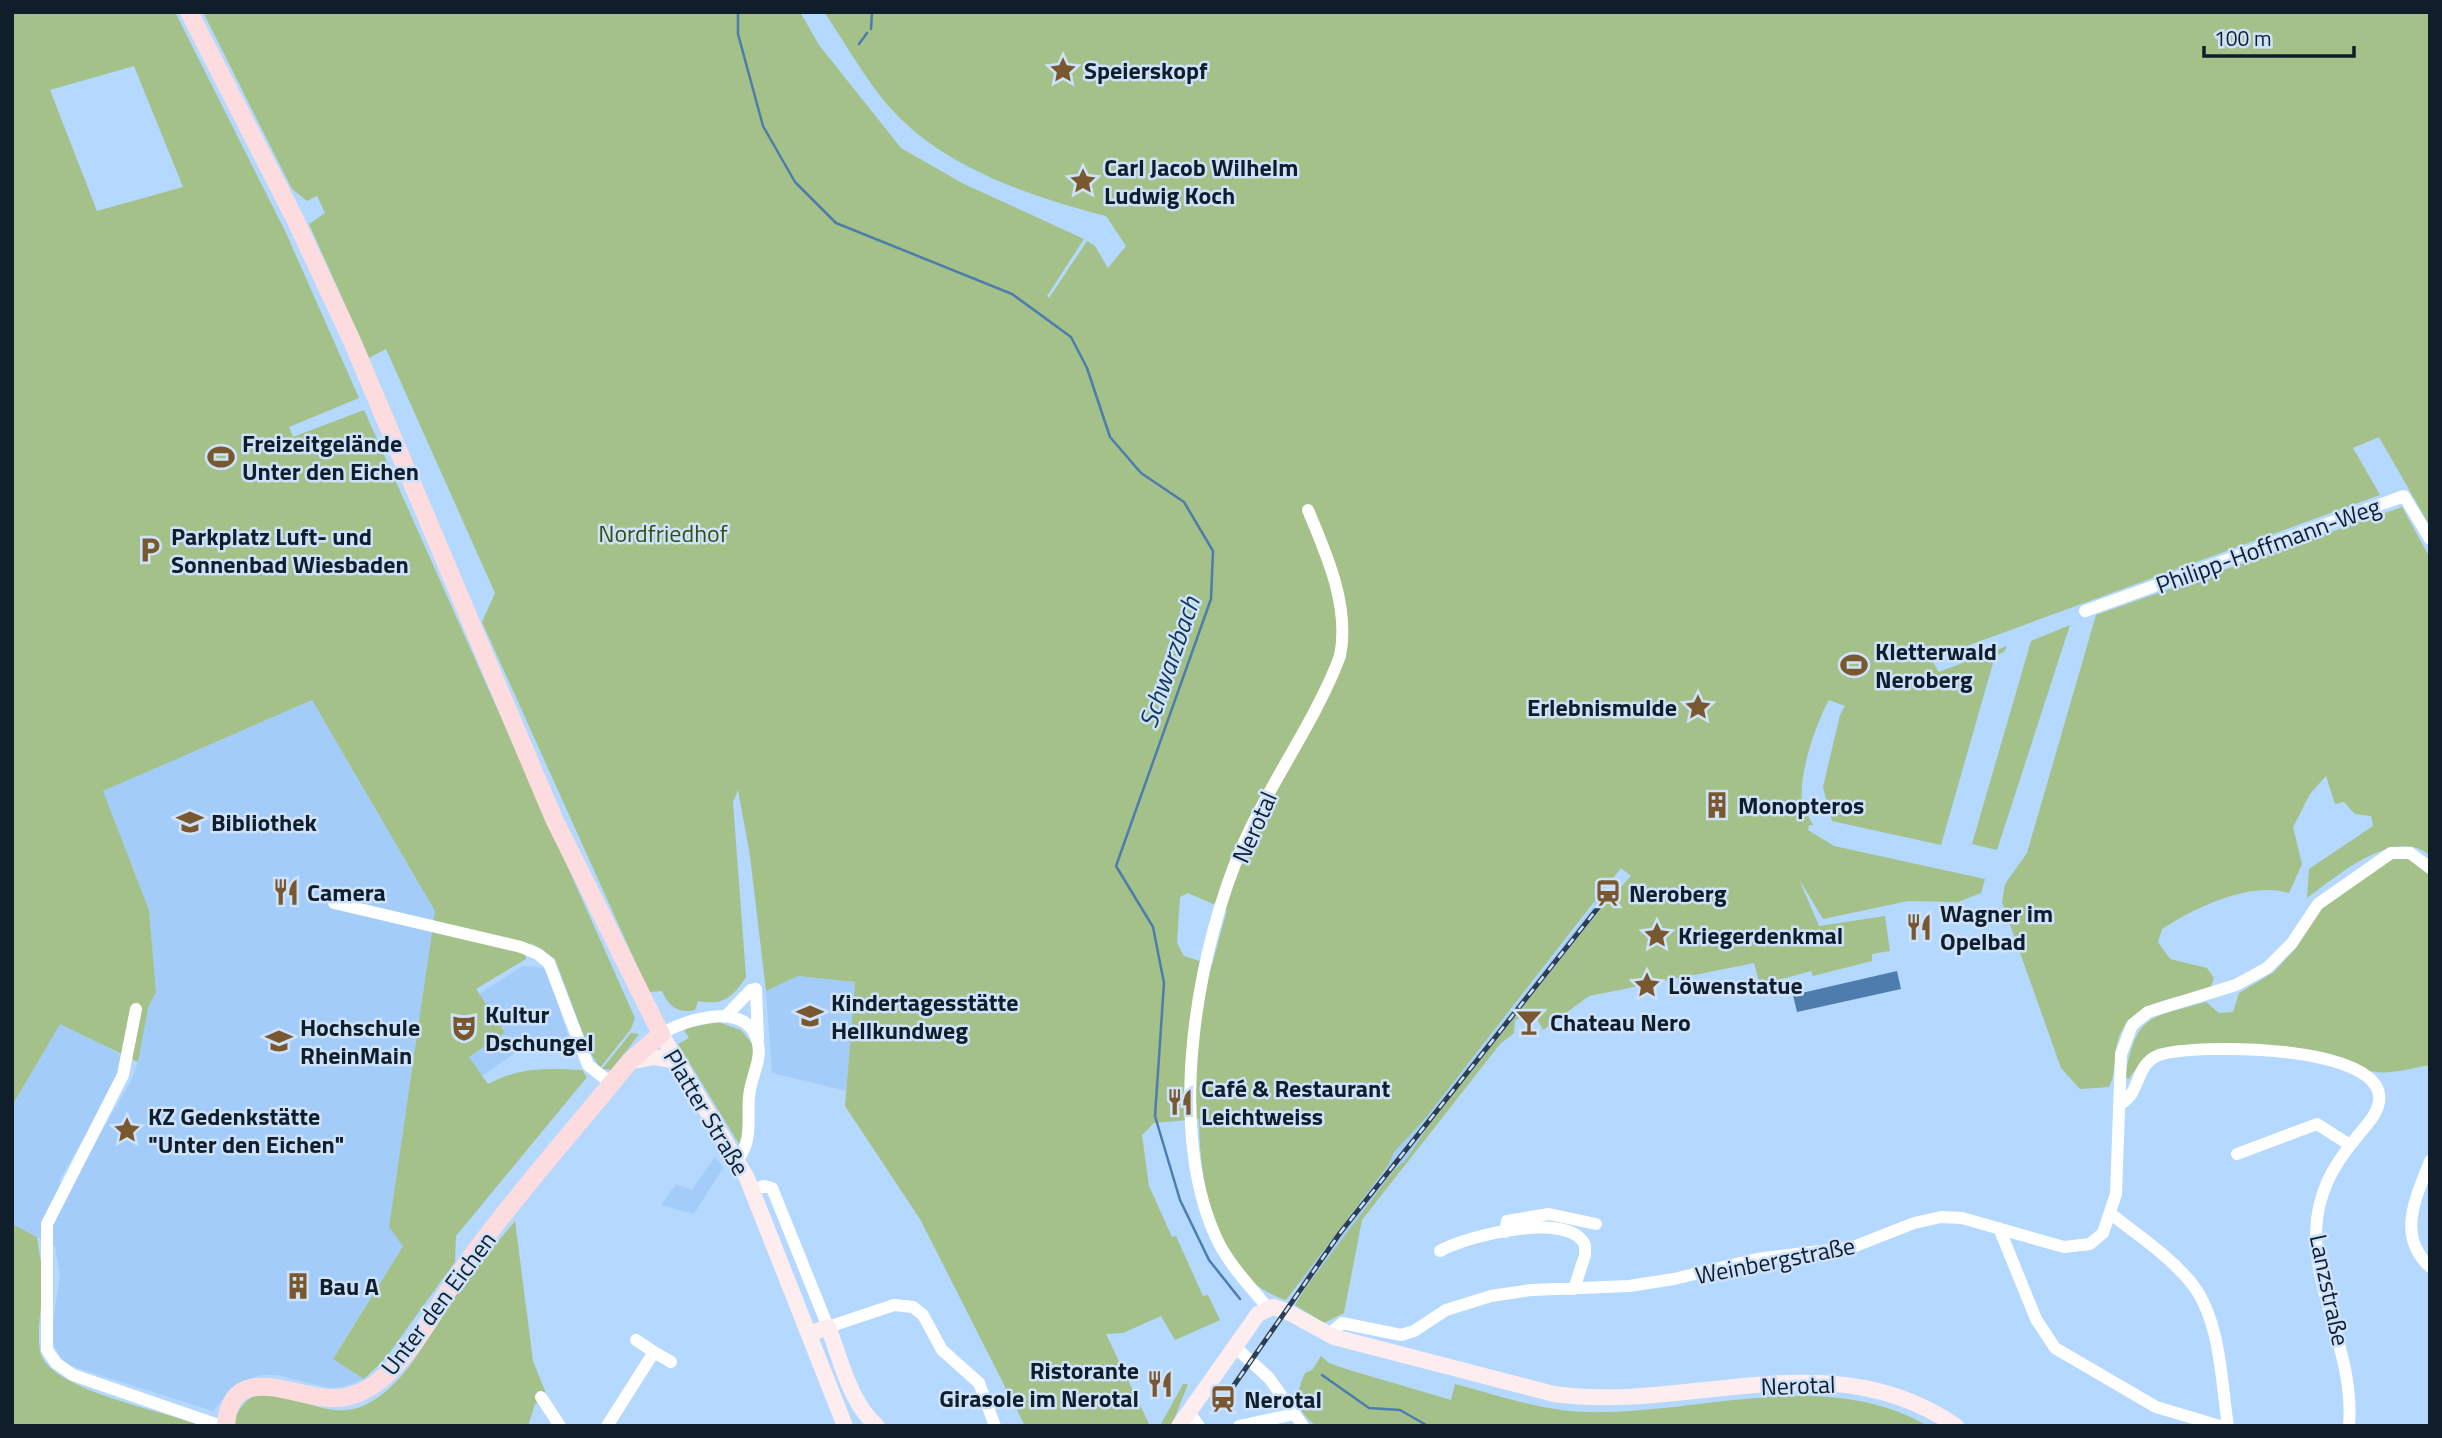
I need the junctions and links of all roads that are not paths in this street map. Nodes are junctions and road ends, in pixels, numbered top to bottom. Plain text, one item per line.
1 (189, 12) edge
2 (1308, 510) dead end
3 (2430, 539) edge
4 (2085, 611) dead end
5 (2430, 868) edge
6 (334, 904) dead end
7 (136, 1009) dead end
8 (726, 1016) junction
9 (661, 1034) junction
10 (758, 1044) junction
11 (678, 1061) junction
12 (629, 1062) junction
13 (612, 1084) junction
14 (2122, 1103) junction
15 (2350, 1144) junction
16 (2237, 1154) dead end
17 (738, 1159) junction
18 (2430, 1161) edge
19 (753, 1190) junction
20 (2111, 1214) junction
21 (1596, 1224) dead end
22 (1999, 1228) junction
23 (1505, 1232) junction
24 (1440, 1251) dead end
25 (2427, 1265) edge
26 (1574, 1289) junction
27 (1268, 1308) junction
28 (828, 1326) junction
29 (809, 1334) junction
30 (1328, 1335) junction
31 (636, 1340) dead end
32 (1234, 1346) junction
33 (654, 1352) junction
34 (671, 1362) dead end
35 (541, 1397) dead end
36 (1294, 1414) junction
37 (1183, 1419) edge
38 (223, 1426) edge
39 (560, 1426) edge
40 (607, 1426) edge
41 (845, 1426) edge
42 (877, 1426) edge
43 (995, 1426) edge
44 (1199, 1426) edge
45 (1239, 1426) edge
46 (1303, 1426) edge
47 (1956, 1426) edge
48 (2220, 1426) edge
49 (2228, 1426) edge
50 (2349, 1426) edge

1 - 9 main road
2 - 27 street, Nerotal
3 - 4 street, Philipp-Hoffmann-Weg
5 - 14 street
6 - 13 street
7 - 38 street
8 - 9 street
8 - 10 street
8 - 10 street
9 - 11 street, Platter Straße
9 - 12 main road, Unter den Eichen
10 - 17 street
11 - 12 street
11 - 17 street, Platter Straße
12 - 13 main road, Unter den Eichen
13 - 38 main road, Unter den Eichen
14 - 15 street, Lanzstraße
14 - 20 street
15 - 16 street
15 - 50 street, Lanzstraße
17 - 19 street, Platter Straße
18 - 25 street
19 - 28 street, Platter Straße
19 - 29 street, Platter Straße
20 - 22 street, Weinbergstraße
20 - 49 street
21 - 23 street
22 - 26 street, Weinbergstraße
22 - 48 street
23 - 24 street
23 - 26 street
26 - 30 street, Weinbergstraße
27 - 30 street, Nerotal
27 - 32 street
28 - 29 street
28 - 42 street
28 - 43 street
29 - 41 street, Platter Straße
30 - 47 street, Nerotal
31 - 33 street
32 - 36 street
32 - 37 street
33 - 34 street
33 - 40 street
35 - 39 street
36 - 45 street
36 - 46 street
37 - 44 street

